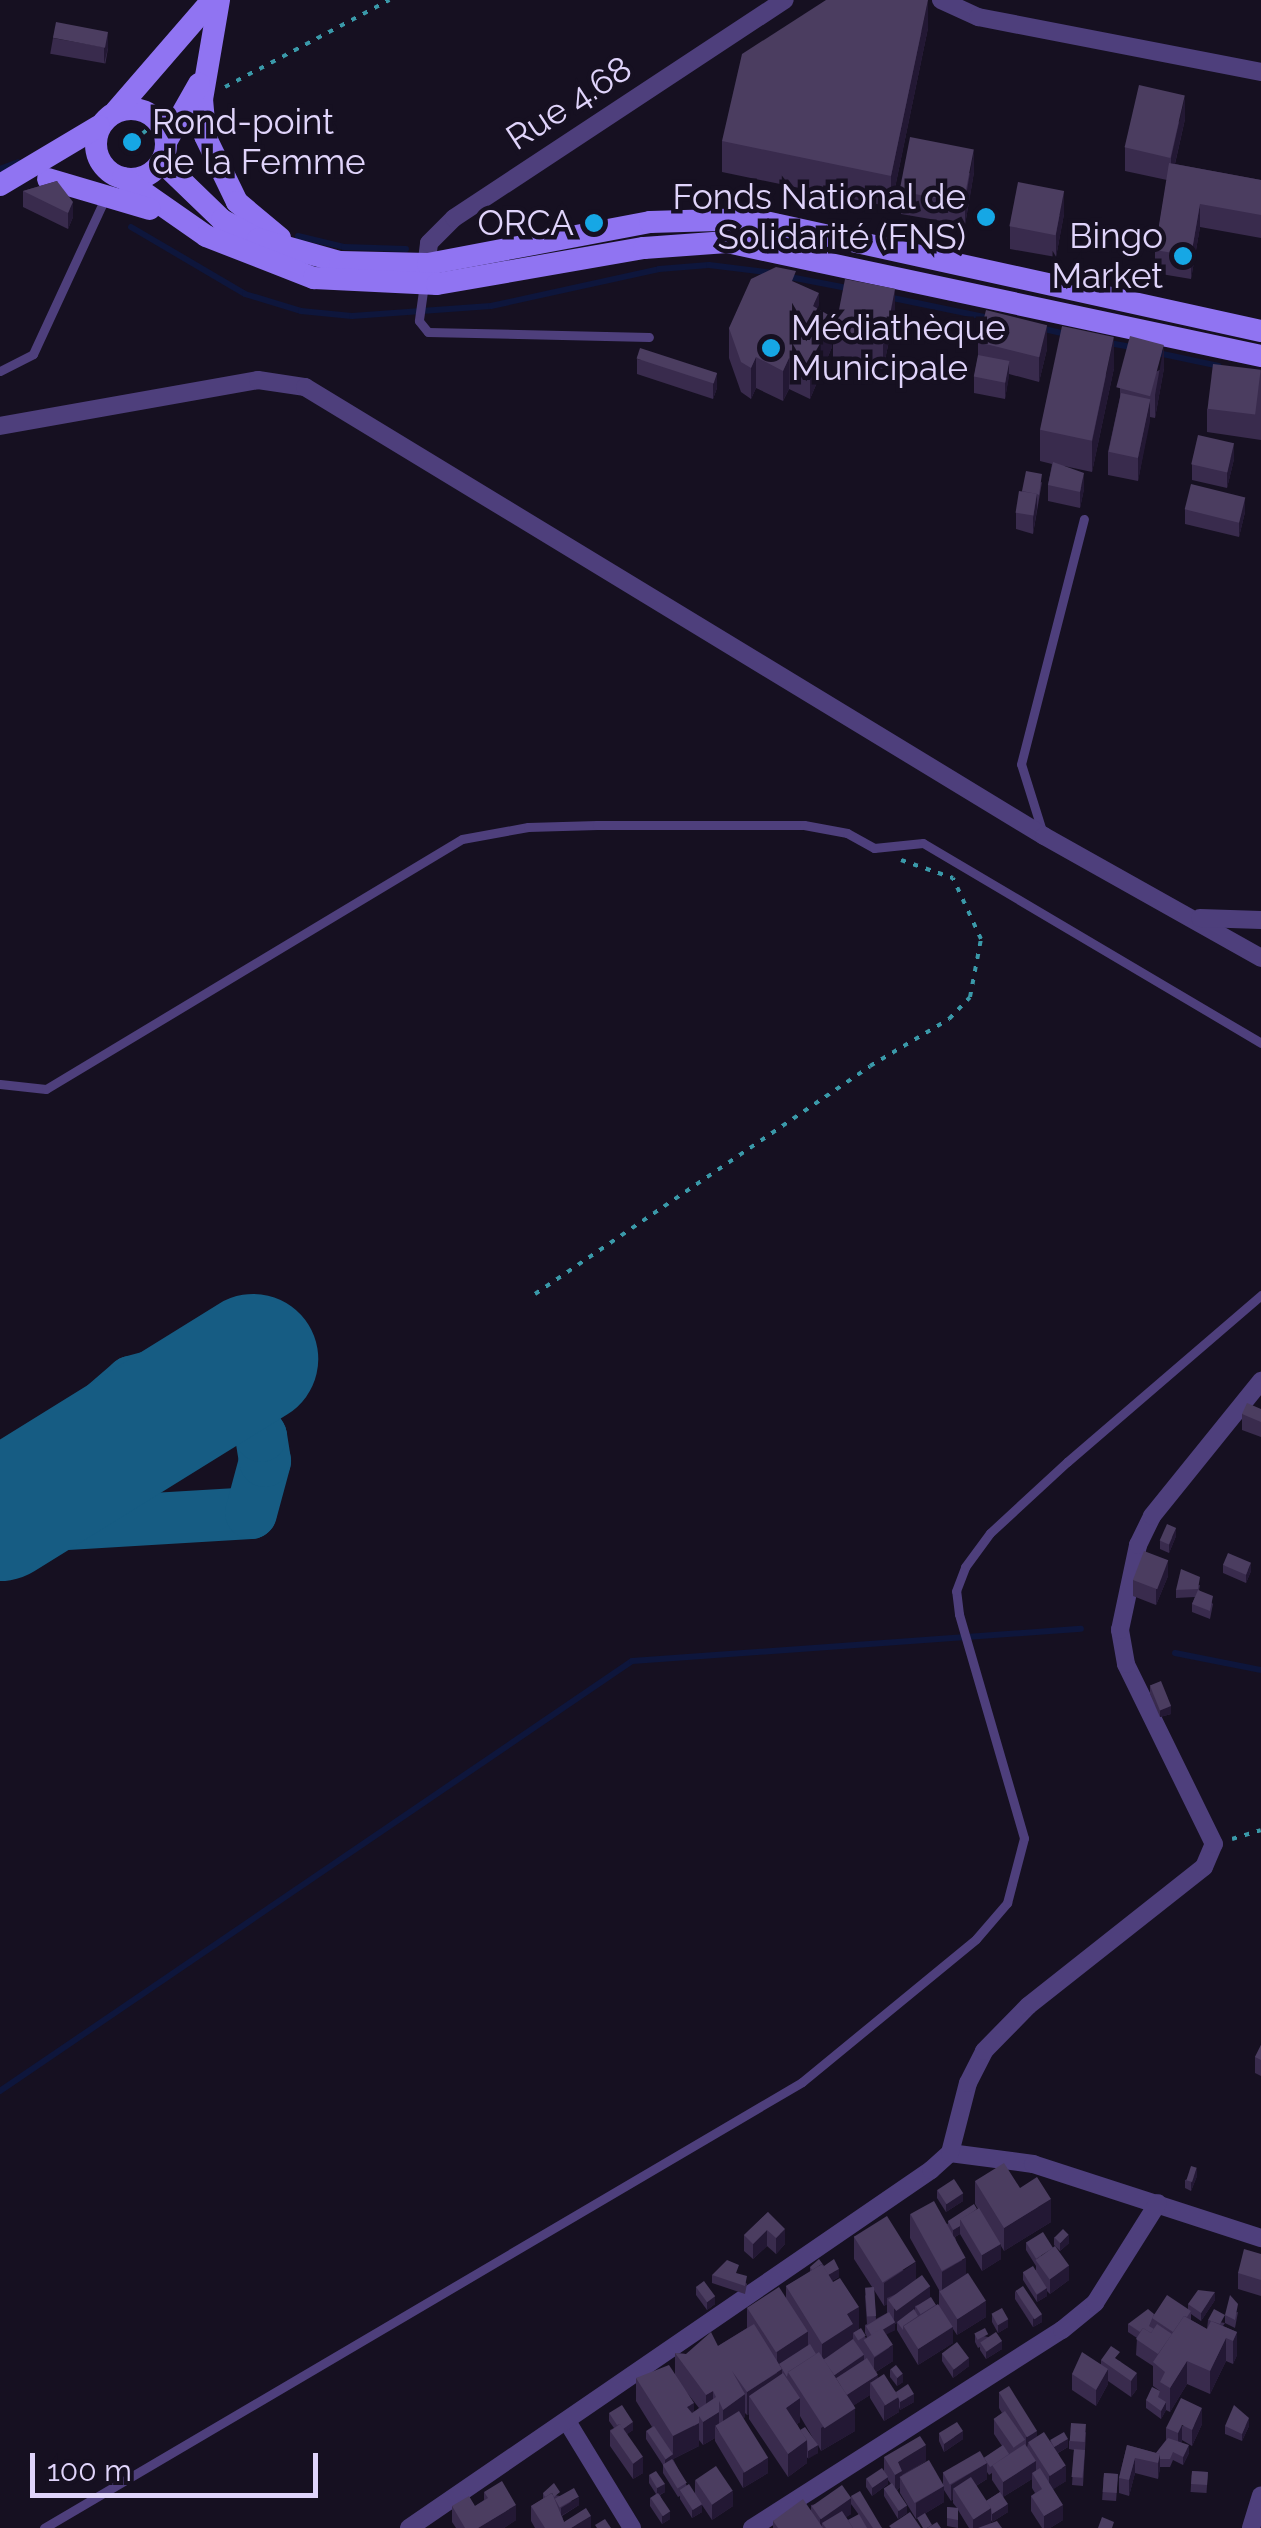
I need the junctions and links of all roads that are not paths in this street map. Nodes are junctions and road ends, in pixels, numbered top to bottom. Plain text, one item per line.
1 (216, 0) edge
2 (784, 0) edge
3 (941, 0) edge
4 (207, 62) junction
5 (1261, 72) edge
6 (108, 118) junction
7 (162, 142) junction
8 (114, 181) junction
9 (0, 186) edge
10 (303, 254) junction
11 (426, 274) junction
12 (1261, 331) edge
13 (649, 337) dead end
14 (1261, 356) edge
15 (0, 371) edge
16 (0, 426) edge
17 (1084, 519) dead end
18 (1044, 836) junction
19 (1194, 918) junction
20 (1261, 920) edge
21 (1261, 958) edge
22 (1261, 1043) edge
23 (0, 1084) edge
24 (1261, 1295) edge
25 (1261, 1381) edge
26 (950, 2152) junction
27 (1158, 2203) junction
28 (1261, 2238) edge
29 (568, 2424) junction
30 (1261, 2495) edge
31 (414, 2527) edge
32 (44, 2528) edge
33 (632, 2528) edge
34 (752, 2528) edge
35 (1251, 2528) edge

1 - 4 main road
1 - 6 main road
2 - 11 street, Rue 4.68
3 - 5 street
4 - 7 main road
4 - 10 main road
6 - 7 main road
6 - 8 main road
6 - 9 main road
7 - 8 main road
7 - 10 main road
8 - 9 main road
8 - 11 main road
8 - 15 lane
10 - 11 main road
11 - 12 main road
11 - 13 lane
11 - 14 main road
16 - 18 street
17 - 18 lane
18 - 19 street
19 - 20 street
19 - 21 street
22 - 23 lane
24 - 32 lane
25 - 26 street
26 - 27 street
26 - 29 street
27 - 28 street
27 - 34 street
29 - 31 street
29 - 33 street
30 - 35 street

